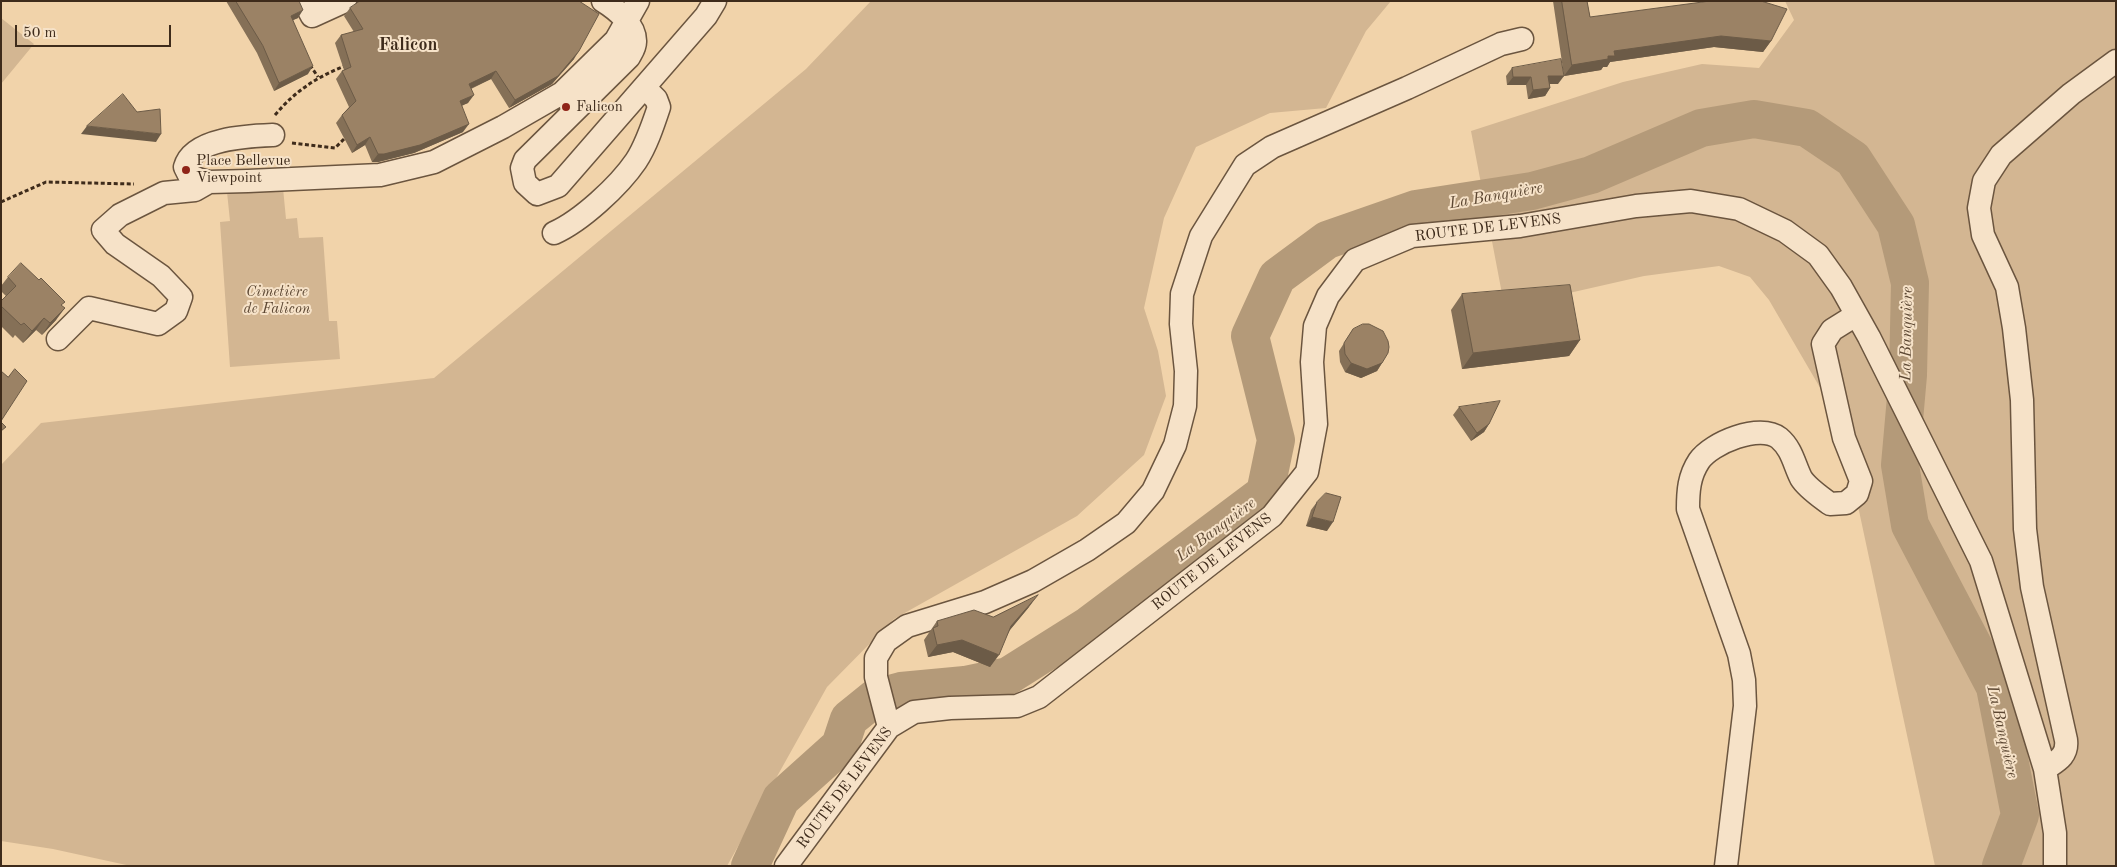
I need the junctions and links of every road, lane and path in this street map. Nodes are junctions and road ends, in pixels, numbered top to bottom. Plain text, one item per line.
1 (345, 1) edge
2 (603, 1) edge
3 (638, 1) edge
4 (715, 1) edge
5 (308, 8) edge
6 (627, 22) junction
7 (1522, 39) dead end
8 (306, 59) edge
9 (2116, 61) edge
10 (351, 63) edge
11 (318, 77) junction
12 (645, 88) junction
13 (273, 134) junction
14 (347, 135) edge
15 (210, 182) junction
16 (164, 193) junction
17 (1, 202) edge
18 (554, 234) dead end
19 (1856, 315) junction
20 (58, 339) dead end
21 (888, 721) junction
22 (2044, 769) junction
23 (786, 866) edge
24 (1726, 866) edge
25 (2055, 866) edge

1 - 5 street
2 - 6 street
3 - 6 street
4 - 12 street
6 - 12 street
6 - 15 street
7 - 21 street
8 - 11 path
9 - 22 street
10 - 11 path
11 - 13 path
12 - 18 street
13 - 14 path
13 - 15 street
15 - 16 street
16 - 17 path
16 - 20 street
19 - 21 street, ROUTE DE LEVENS
19 - 22 street, ROUTE DE LEVENS
19 - 24 street
21 - 23 street, ROUTE DE LEVENS
22 - 25 street, ROUTE DE LEVENS

